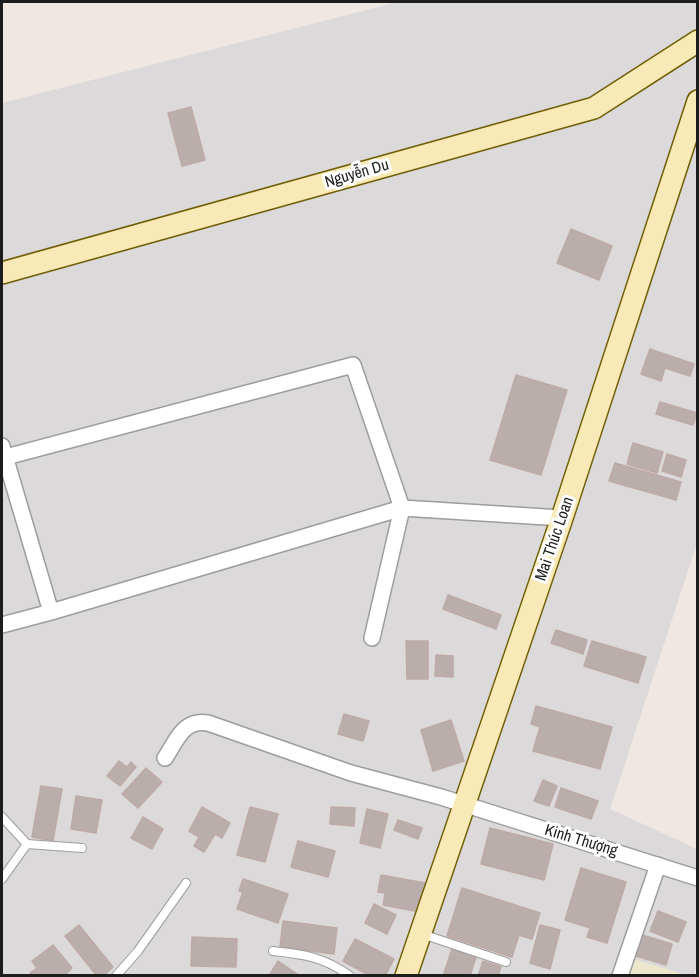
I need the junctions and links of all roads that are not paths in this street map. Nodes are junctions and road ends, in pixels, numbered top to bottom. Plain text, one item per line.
1 (698, 41) edge
2 (698, 101) edge
3 (2, 273) edge
4 (2, 454) edge
5 (402, 508) junction
6 (562, 518) junction
7 (51, 612) junction
8 (2, 625) edge
9 (372, 638) dead end
10 (165, 758) dead end
11 (464, 805) junction
12 (2, 817) edge
13 (27, 844) junction
14 (82, 848) dead end
15 (658, 865) junction
16 (698, 878) edge
17 (2, 879) edge
18 (186, 883) dead end
19 (421, 934) junction
20 (273, 951) dead end
21 (506, 962) dead end
22 (116, 975) edge
23 (350, 975) edge
24 (406, 975) edge
25 (620, 975) edge

1 - 3 main road, Nguyễn Du
2 - 6 main road, Mai Thúc Loan
4 - 5 street
4 - 7 street
5 - 6 street
5 - 7 street
5 - 9 street
6 - 11 main road, Mai Thúc Loan
7 - 8 street
10 - 11 street, Kinh Thượng
11 - 15 street, Kinh Thượng
11 - 19 main road, Mai Thúc Loan
12 - 13 lane
13 - 14 lane
13 - 17 lane
15 - 16 street, Kinh Thượng
15 - 25 street
18 - 22 lane
19 - 21 lane
19 - 24 main road, Mai Thúc Loan
20 - 23 lane

